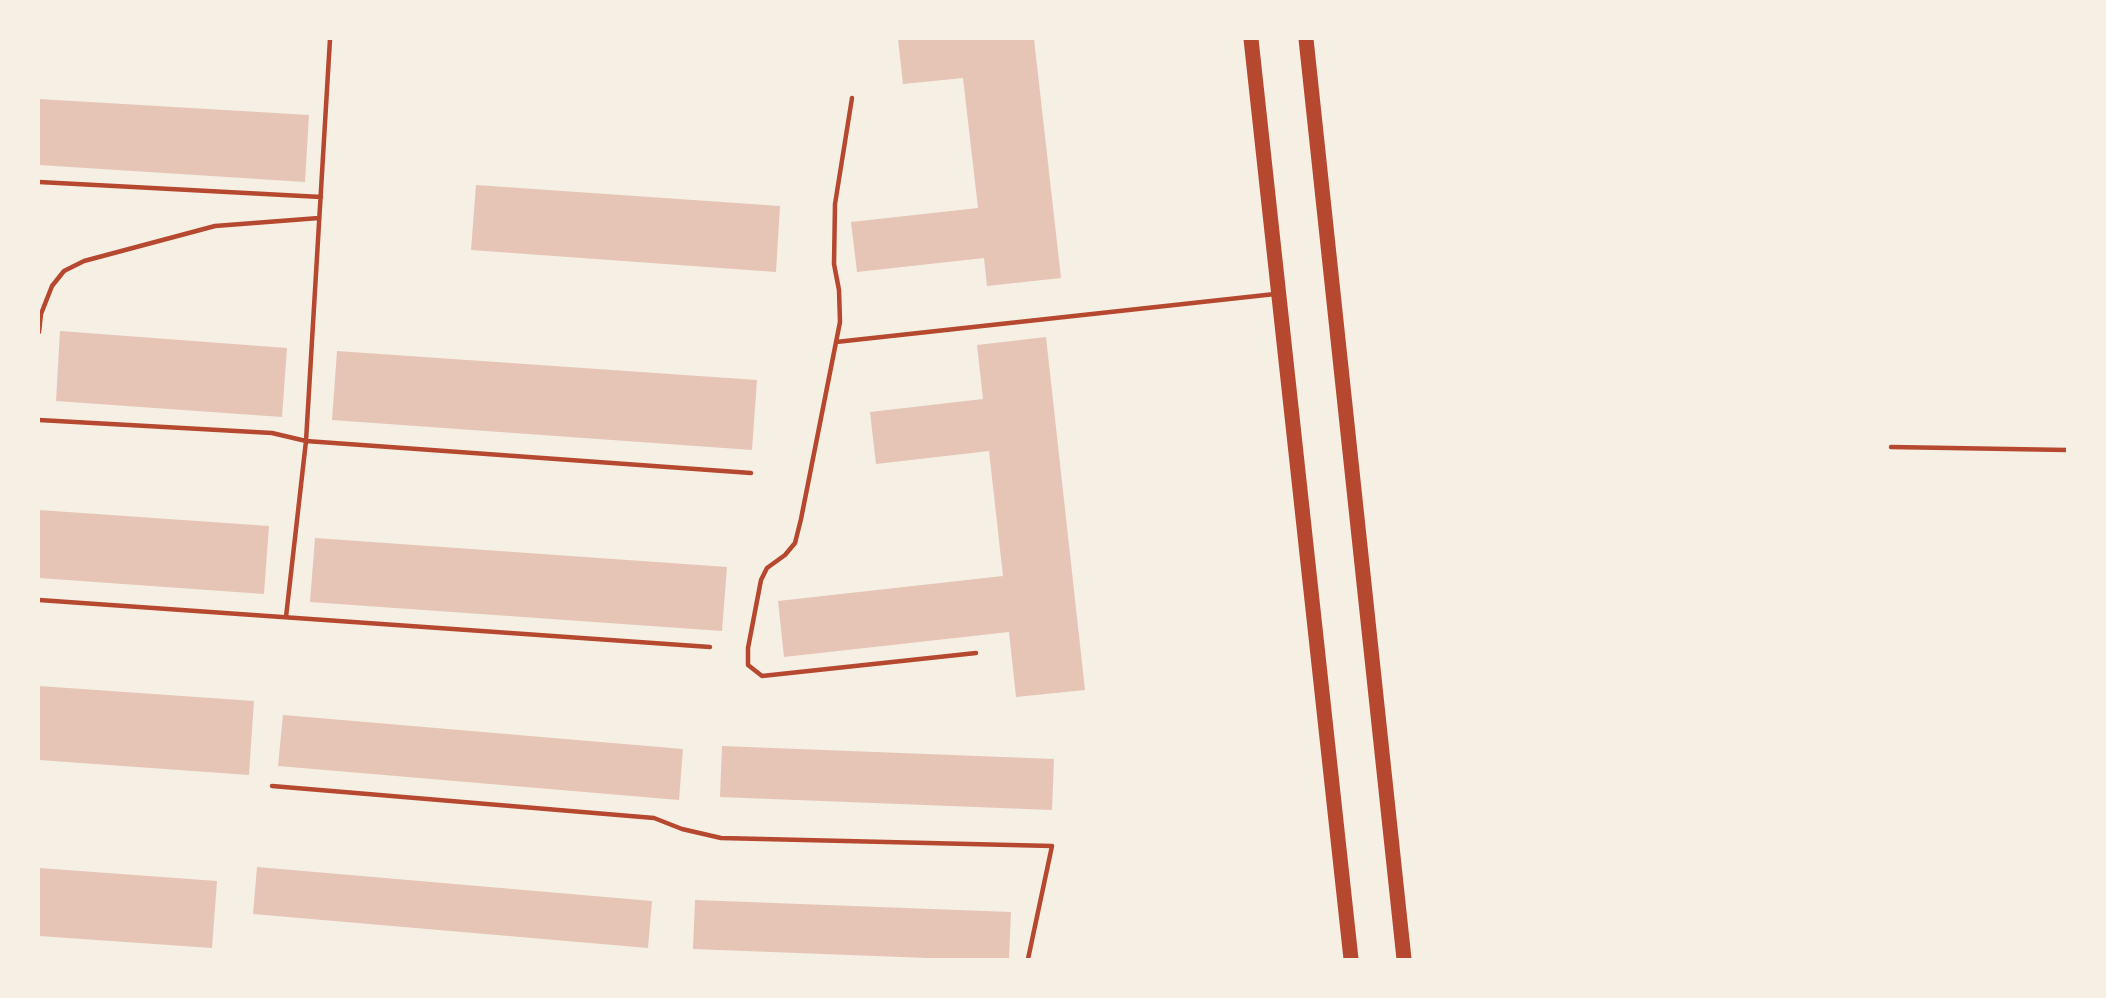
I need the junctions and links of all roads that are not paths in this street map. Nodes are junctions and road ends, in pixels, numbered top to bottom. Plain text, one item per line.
1 (330, 39) edge
2 (1251, 39) edge
3 (1306, 39) edge
4 (852, 98) dead end
5 (39, 182) edge
6 (321, 197) junction
7 (320, 218) junction
8 (1278, 293) junction
9 (39, 332) edge
10 (836, 342) junction
11 (39, 420) edge
12 (306, 441) junction
13 (1891, 447) dead end
14 (2067, 450) edge
15 (751, 473) dead end
16 (39, 600) edge
17 (286, 617) junction
18 (710, 646) dead end
19 (976, 653) dead end
20 (272, 786) dead end
21 (1028, 959) edge
22 (1351, 959) edge
23 (1404, 959) edge

1 - 6 lane
2 - 8 main road
3 - 23 main road
4 - 10 lane
5 - 6 lane
6 - 7 lane
7 - 9 lane
7 - 12 lane
8 - 10 lane
8 - 22 main road
10 - 19 lane
11 - 12 lane
12 - 15 lane
12 - 17 lane
13 - 14 lane
16 - 17 lane
17 - 18 lane
20 - 21 lane

